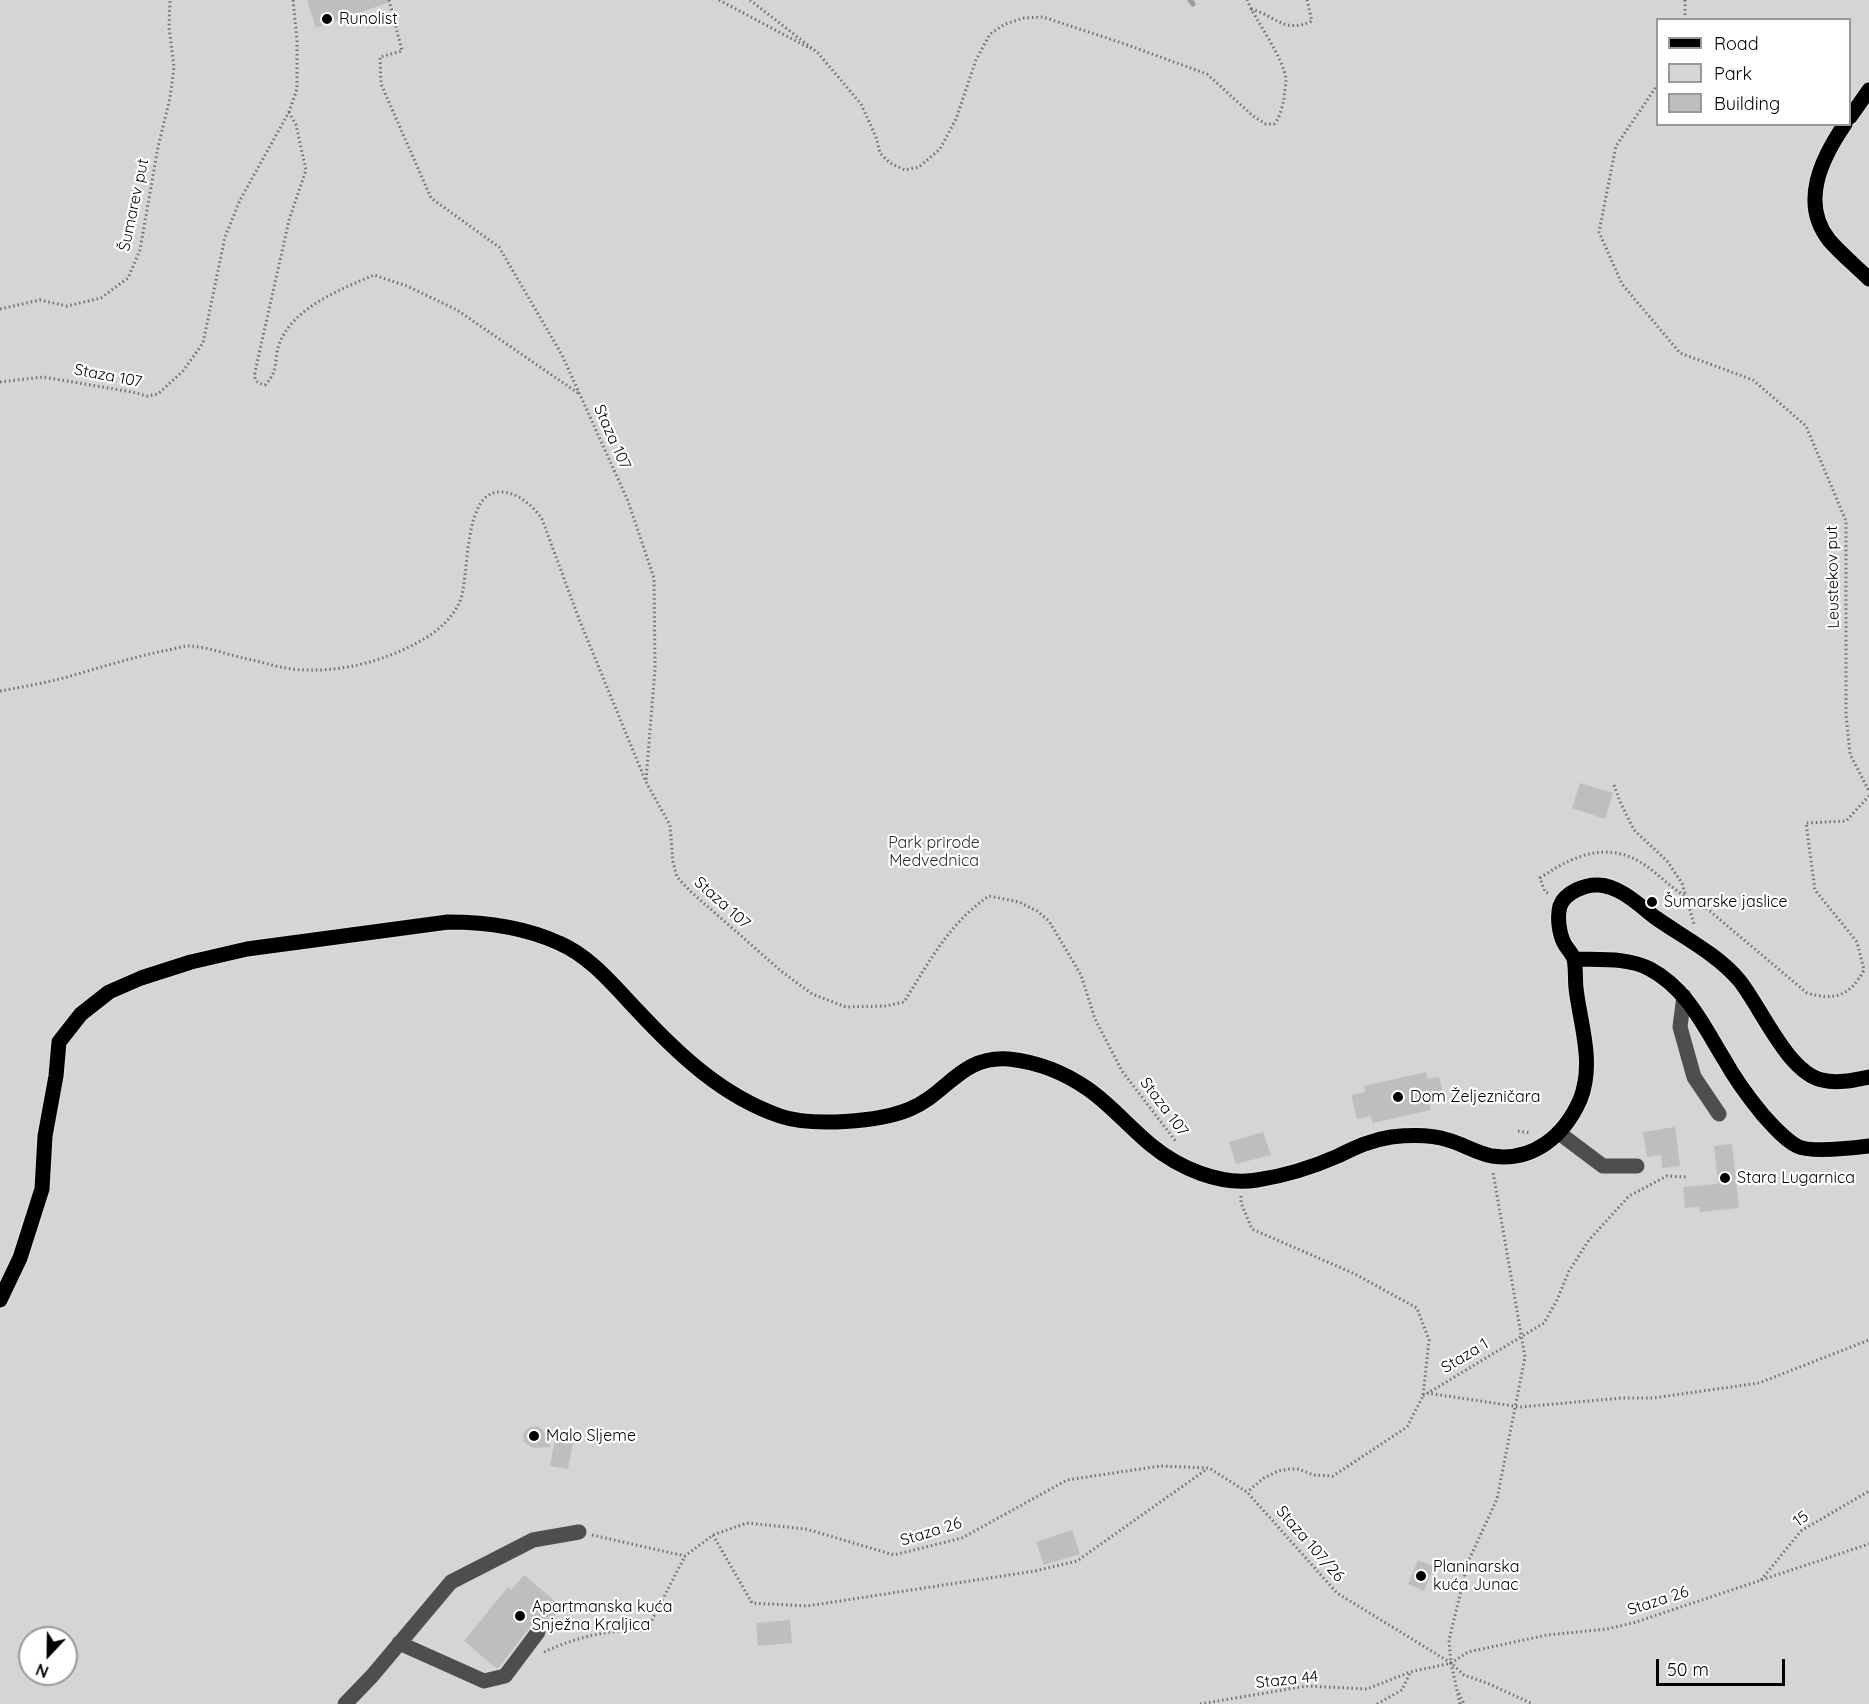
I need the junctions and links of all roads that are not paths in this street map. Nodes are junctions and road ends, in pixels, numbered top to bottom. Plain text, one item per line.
1 (1869, 90) edge
2 (1851, 116) edge
3 (1844, 126) edge
4 (1869, 279) edge
5 (1574, 959) junction
6 (1684, 996) junction
7 (1869, 1077) edge
8 (1719, 1114) dead end
9 (1559, 1133) junction
10 (1869, 1146) edge
11 (1637, 1167) dead end
12 (0, 1300) edge
13 (579, 1532) road end
14 (538, 1632) dead end
15 (399, 1642) junction
16 (345, 1704) edge

1 - 2 main road
3 - 4 main road
5 - 6 main road
5 - 7 main road
5 - 9 main road
6 - 8 street
6 - 10 main road
9 - 11 street
9 - 12 main road
13 - 15 street
14 - 15 street
15 - 16 street

